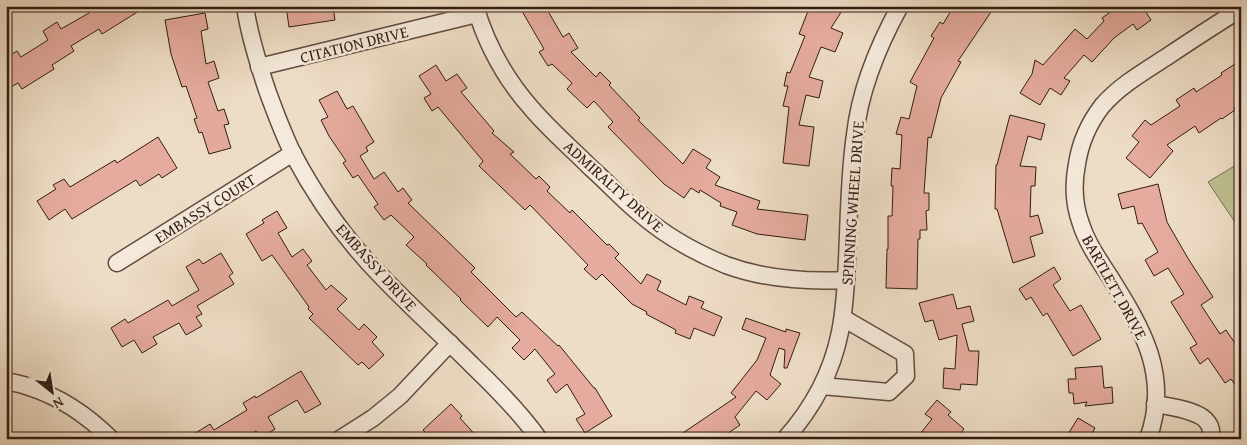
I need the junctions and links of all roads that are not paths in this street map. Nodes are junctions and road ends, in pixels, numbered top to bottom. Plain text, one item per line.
1 (246, 6) edge
2 (900, 6) edge
3 (1241, 9) edge
4 (476, 10) edge
5 (259, 67) junction
6 (293, 153) junction
7 (117, 263) dead end
8 (846, 280) junction
9 (842, 318) junction
10 (450, 343) junction
11 (6, 381) edge
12 (822, 386) junction
13 (1155, 404) junction
14 (111, 439) edge
15 (340, 439) edge
16 (540, 439) edge
17 (785, 439) edge
18 (1148, 439) edge
19 (1211, 439) edge

1 - 5 street, EMBASSY DRIVE
2 - 8 street, SPINNING WHEEL DRIVE
3 - 13 street, BARTLETT DRIVE
4 - 5 street, CITATION DRIVE
4 - 8 street, ADMIRALTY DRIVE
5 - 6 street, EMBASSY DRIVE
6 - 7 street, EMBASSY COURT
6 - 10 street, EMBASSY DRIVE
8 - 9 street, SPINNING WHEEL DRIVE
9 - 12 street, SPINNING WHEEL DRIVE
9 - 12 street
10 - 15 street
10 - 16 street, EMBASSY DRIVE
11 - 14 street
12 - 17 street, SPINNING WHEEL DRIVE
13 - 18 street, BARTLETT DRIVE
13 - 19 street

